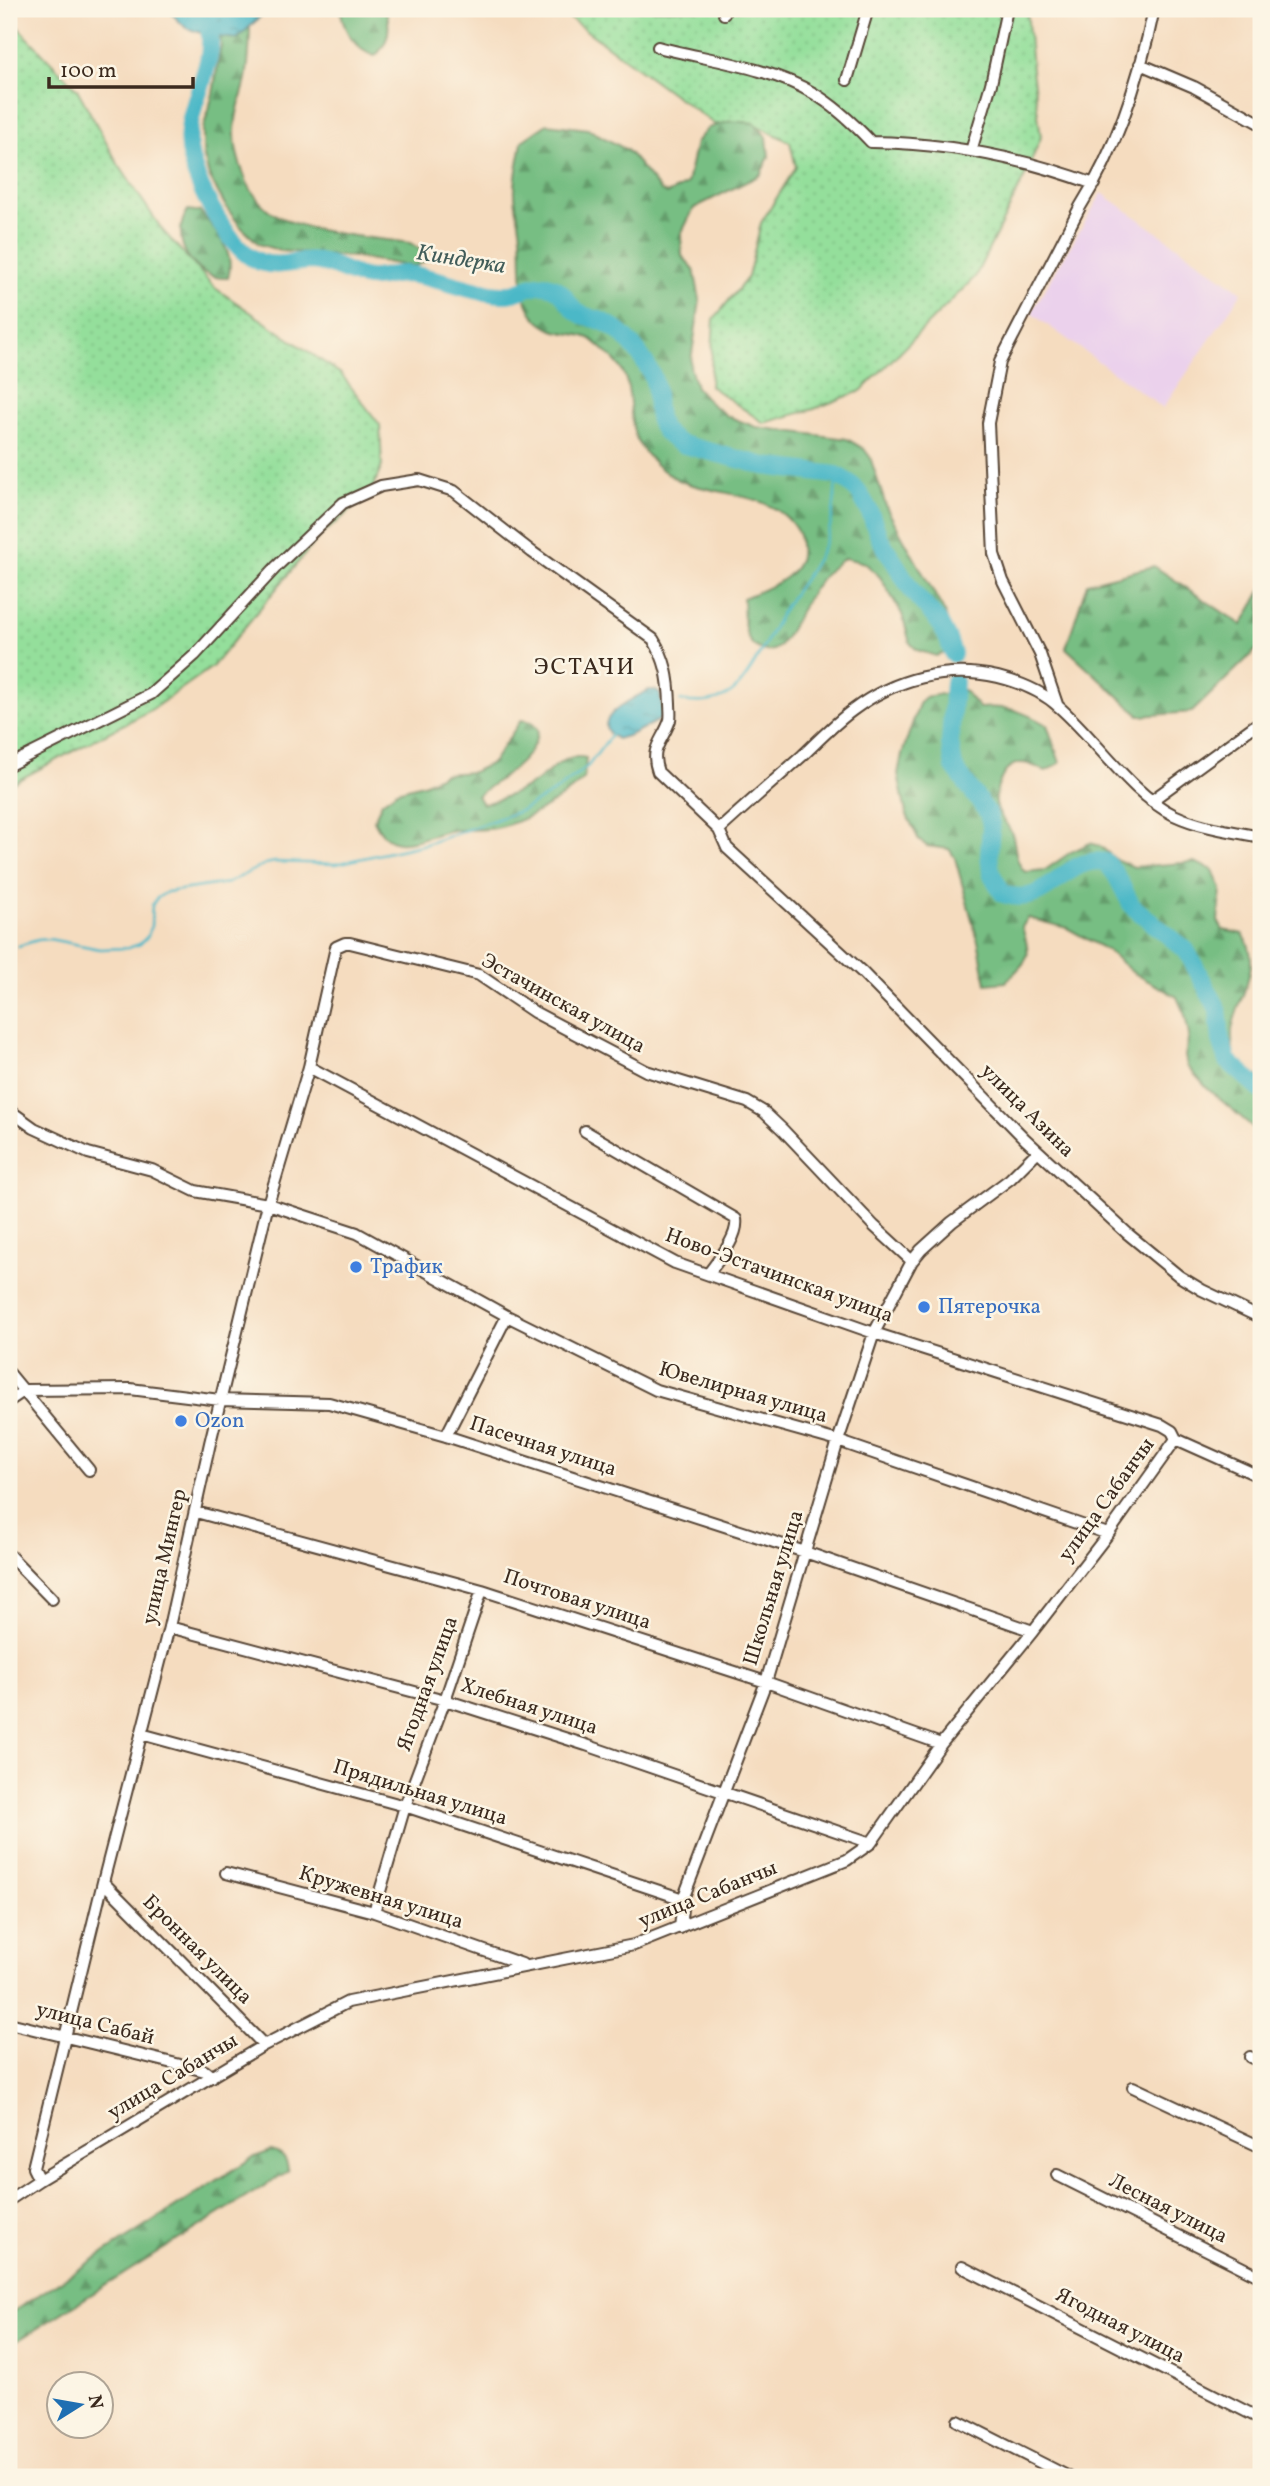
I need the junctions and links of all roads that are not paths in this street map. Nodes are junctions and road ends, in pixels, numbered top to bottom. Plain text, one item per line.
1 (868, 9) edge
2 (1007, 9) edge
3 (1154, 9) edge
4 (658, 47) dead end
5 (1140, 64) junction
6 (847, 80) dead end
7 (1261, 124) edge
8 (971, 151) junction
9 (1094, 184) junction
10 (1057, 704) junction
11 (1261, 721) edge
12 (9, 765) edge
13 (1151, 801) junction
14 (719, 830) junction
15 (1261, 836) edge
16 (340, 944) joint
17 (309, 1067) junction
18 (9, 1110) edge
19 (586, 1131) dead end
20 (1038, 1151) junction
21 (268, 1204) junction
22 (912, 1261) junction
23 (708, 1274) junction
24 (507, 1316) junction
25 (1261, 1318) edge
26 (874, 1333) junction
27 (9, 1373) edge
28 (25, 1390) junction
29 (220, 1400) junction
30 (9, 1401) edge
31 (446, 1436) junction
32 (1176, 1439) junction
33 (838, 1441) junction
34 (89, 1470) dead end
35 (1261, 1478) edge
36 (196, 1512) junction
37 (1108, 1534) junction
38 (805, 1552) junction
39 (9, 1555) edge
40 (482, 1590) junction
41 (52, 1598) dead end
42 (169, 1627) junction
43 (1033, 1631) junction
44 (766, 1682) junction
45 (445, 1700) junction
46 (141, 1734) junction
47 (941, 1744) junction
48 (722, 1793) junction
49 (405, 1805) junction
50 (871, 1843) junction
51 (226, 1873) dead end
52 (103, 1882) junction
53 (684, 1899) junction
54 (374, 1912) junction
55 (680, 1928) junction
56 (524, 1965) junction
57 (9, 2023) edge
58 (65, 2036) junction
59 (264, 2045) junction
60 (1250, 2057) dead end
61 (1261, 2062) edge
62 (212, 2077) junction
63 (1133, 2087) dead end
64 (1261, 2147) edge
65 (1057, 2175) dead end
66 (38, 2180) junction
67 (9, 2200) edge
68 (962, 2267) dead end
69 (1261, 2277) edge
70 (1261, 2419) edge
71 (958, 2421) dead end
72 (1069, 2477) edge

1 - 6 street
2 - 8 street
3 - 5 street
4 - 8 street
5 - 7 street
5 - 9 street
8 - 9 street
9 - 10 street
10 - 13 street
10 - 14 street
11 - 13 street
12 - 14 street, улица Азина
13 - 15 street
14 - 20 street, улица Азина
16 - 17 street, улица Мингер
16 - 22 street, Эстачинская улица
17 - 21 street, улица Мингер
17 - 23 street, Ново-Эстачинская улица
18 - 21 street, Ювелирная улица
19 - 23 street
20 - 22 street, Школьная улица
20 - 25 street, улица Азина
21 - 24 street, Ювелирная улица
21 - 29 street, улица Мингер
22 - 26 street, Школьная улица
23 - 26 street, Ново-Эстачинская улица
24 - 31 street
24 - 33 street, Ювелирная улица
26 - 32 street, Ново-Эстачинская улица
26 - 33 street, Школьная улица
27 - 28 street
28 - 29 street, Пасечная улица
28 - 30 street
28 - 34 street
29 - 31 street, Пасечная улица
29 - 36 street, улица Мингер
31 - 38 street, Пасечная улица
32 - 35 street, улица Сабанчы
32 - 37 street, улица Сабанчы
33 - 37 street, Ювелирная улица
33 - 38 street, Школьная улица
36 - 40 street, Почтовая улица
36 - 42 street, улица Мингер
37 - 43 street, улица Сабанчы
38 - 43 street, Пасечная улица
38 - 44 street, Школьная улица
39 - 41 street
40 - 44 street, Почтовая улица
40 - 45 street, Ягодная улица
42 - 45 street, Хлебная улица
42 - 46 street, улица Мингер
43 - 47 street, улица Сабанчы
44 - 47 street, Почтовая улица
44 - 48 street, Школьная улица
45 - 48 street, Хлебная улица
45 - 49 street, Ягодная улица
46 - 49 street, Прядильная улица
46 - 52 street, улица Мингер
47 - 50 street, улица Сабанчы
48 - 50 street, Хлебная улица
48 - 53 street, Школьная улица
49 - 53 street, Прядильная улица
49 - 54 street, Ягодная улица
50 - 55 street, улица Сабанчы
51 - 54 street, Кружевная улица
52 - 58 street, улица Мингер
52 - 59 street, Бронная улица
53 - 55 street, Школьная улица
54 - 56 street, Кружевная улица
55 - 56 street, улица Сабанчы
56 - 59 street, улица Сабанчы
57 - 58 street, улица Сабай
58 - 62 street, улица Сабай
58 - 66 street, улица Мингер
59 - 62 street, улица Сабанчы
60 - 61 street
62 - 66 street, улица Сабанчы
63 - 64 street
65 - 69 street, Лесная улица
66 - 67 street, улица Сабанчы
68 - 70 street, Ягодная улица
71 - 72 street

